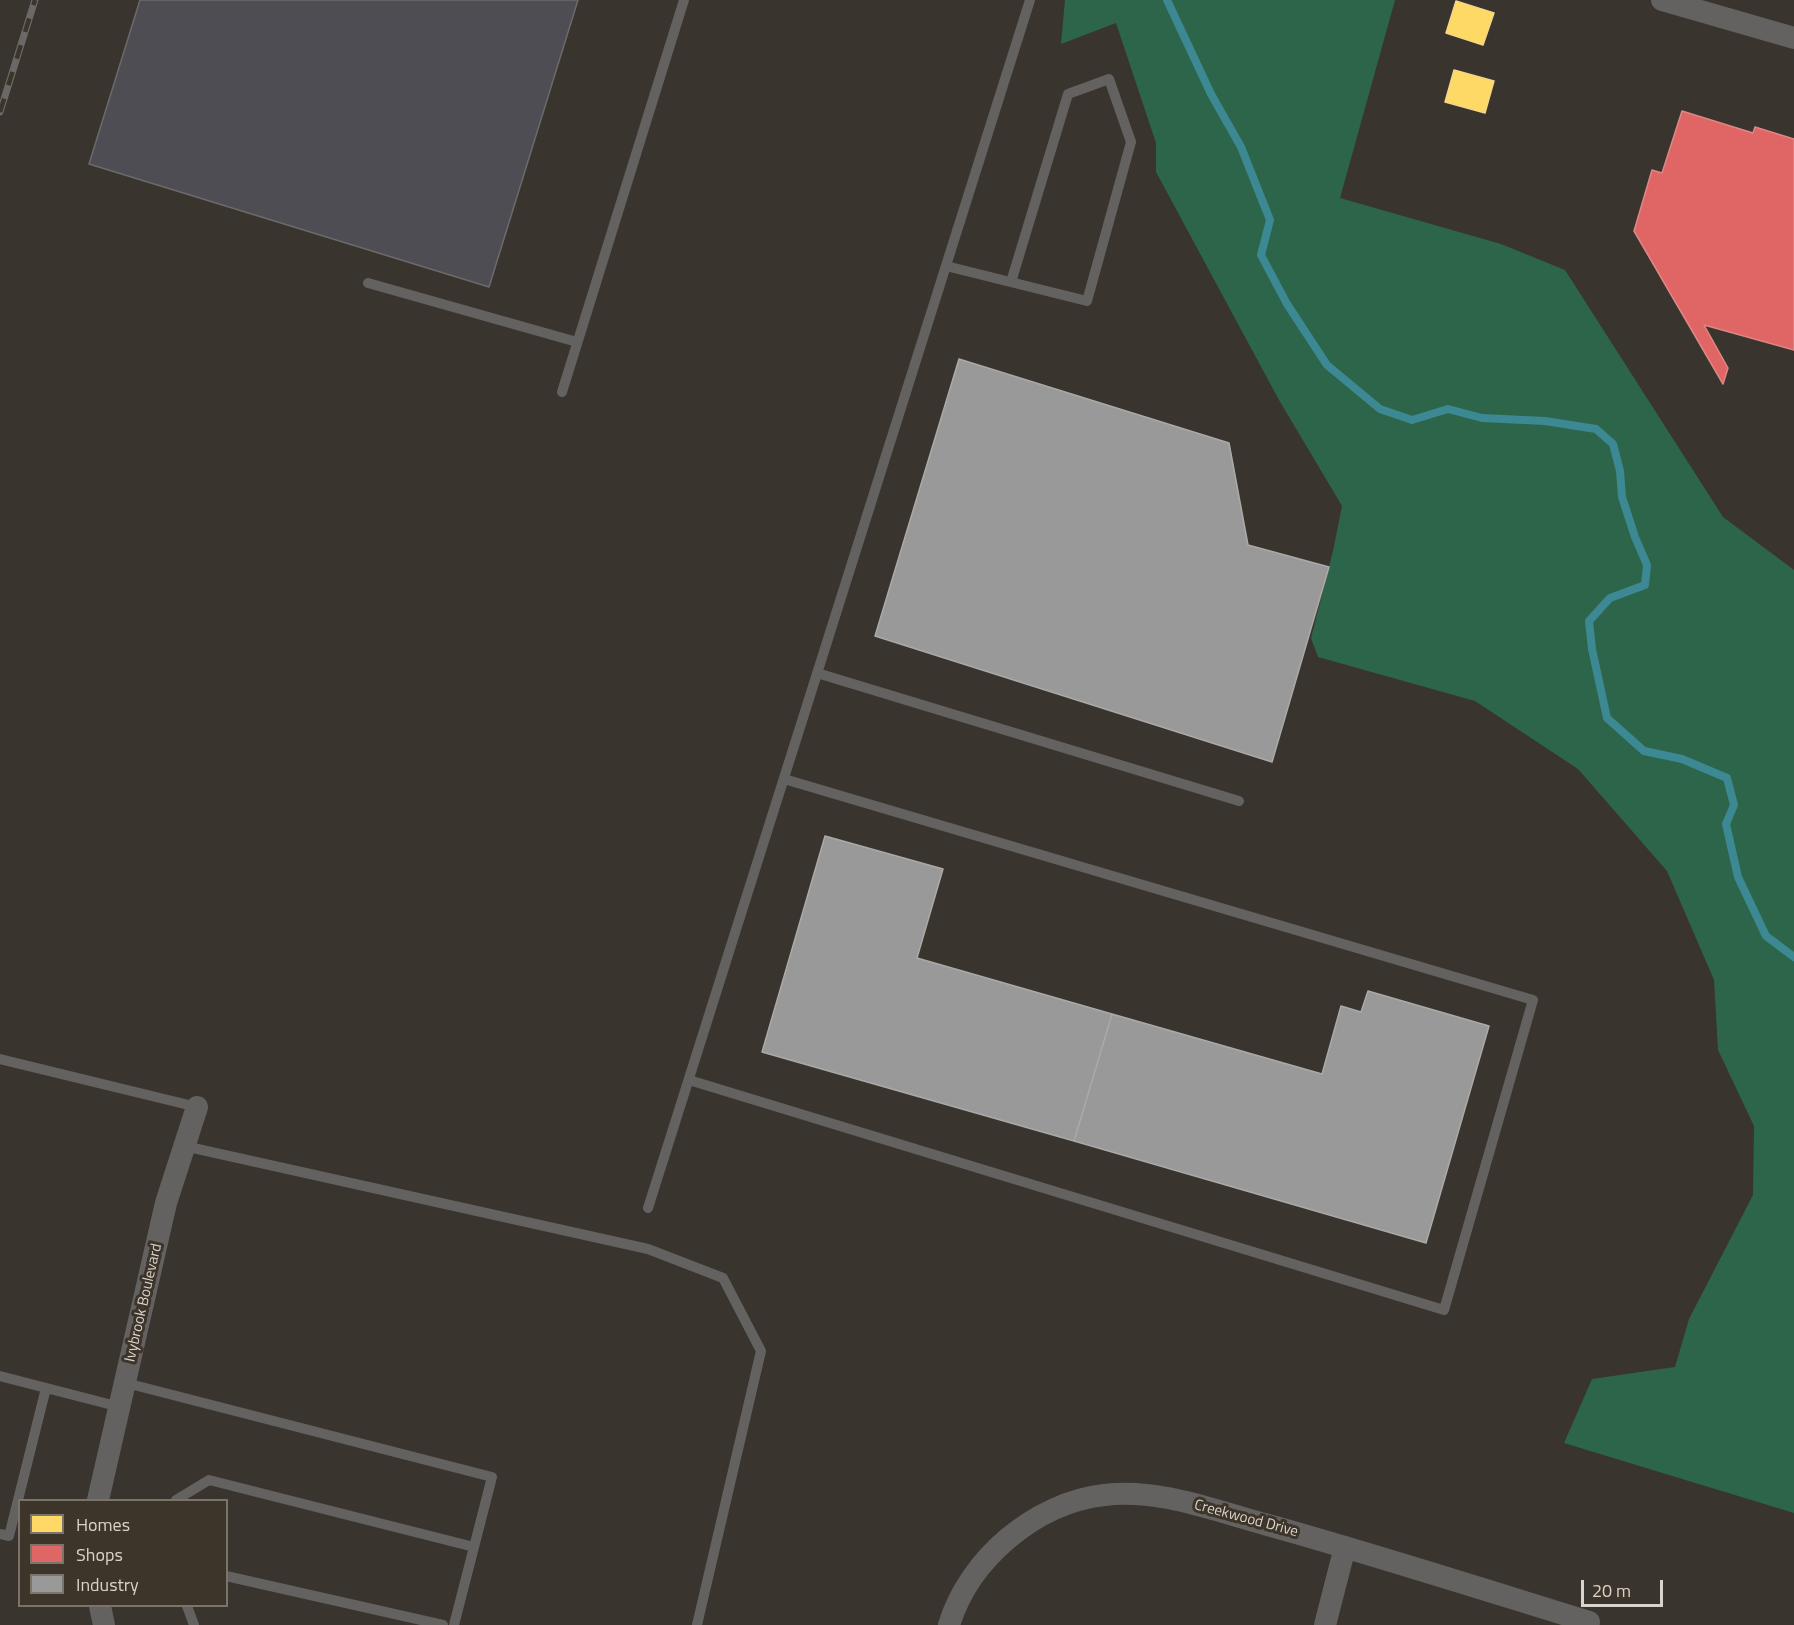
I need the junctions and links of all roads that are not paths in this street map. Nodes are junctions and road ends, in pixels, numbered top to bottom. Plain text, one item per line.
1 (684, 0) edge
2 (1030, 0) edge
3 (1662, 0) edge
4 (1794, 38) edge
5 (946, 266) junction
6 (1011, 282) junction
7 (368, 283) dead end
8 (577, 342) junction
9 (562, 392) dead end
10 (818, 673) junction
11 (784, 779) junction
12 (1239, 801) dead end
13 (0, 1059) edge
14 (689, 1080) junction
15 (197, 1107) joint
16 (184, 1146) junction
17 (648, 1208) dead end
18 (0, 1376) edge
19 (126, 1383) junction
20 (46, 1388) junction
21 (120, 1407) junction
22 (18, 1499) edge
23 (99, 1499) edge
24 (178, 1499) edge
25 (18, 1500) edge
26 (0, 1534) edge
27 (474, 1547) junction
28 (1345, 1547) junction
29 (228, 1576) edge
30 (100, 1607) edge
31 (188, 1607) edge
32 (1589, 1622) dead end
33 (104, 1625) edge
34 (194, 1625) edge
35 (443, 1625) edge
36 (454, 1625) edge
37 (697, 1625) edge
38 (949, 1625) edge
39 (1325, 1625) edge

1 - 8 lane
2 - 5 lane
3 - 4 street
5 - 6 lane
5 - 10 lane
6 - 6 lane
7 - 8 lane
8 - 9 lane
10 - 11 lane
10 - 12 lane
11 - 14 lane
11 - 14 lane
13 - 15 lane
14 - 17 lane
15 - 16 street, Ivybrook Boulevard
16 - 19 street, Ivybrook Boulevard
16 - 37 lane
18 - 20 lane
19 - 21 street, Ivybrook Boulevard
19 - 27 lane
20 - 21 lane
20 - 22 lane
21 - 23 street, Ivybrook Boulevard
24 - 27 lane
25 - 26 lane
27 - 36 lane
28 - 32 street, Creekwood Drive
28 - 38 street, Creekwood Drive
28 - 39 street
29 - 35 lane
30 - 33 street
31 - 34 lane

